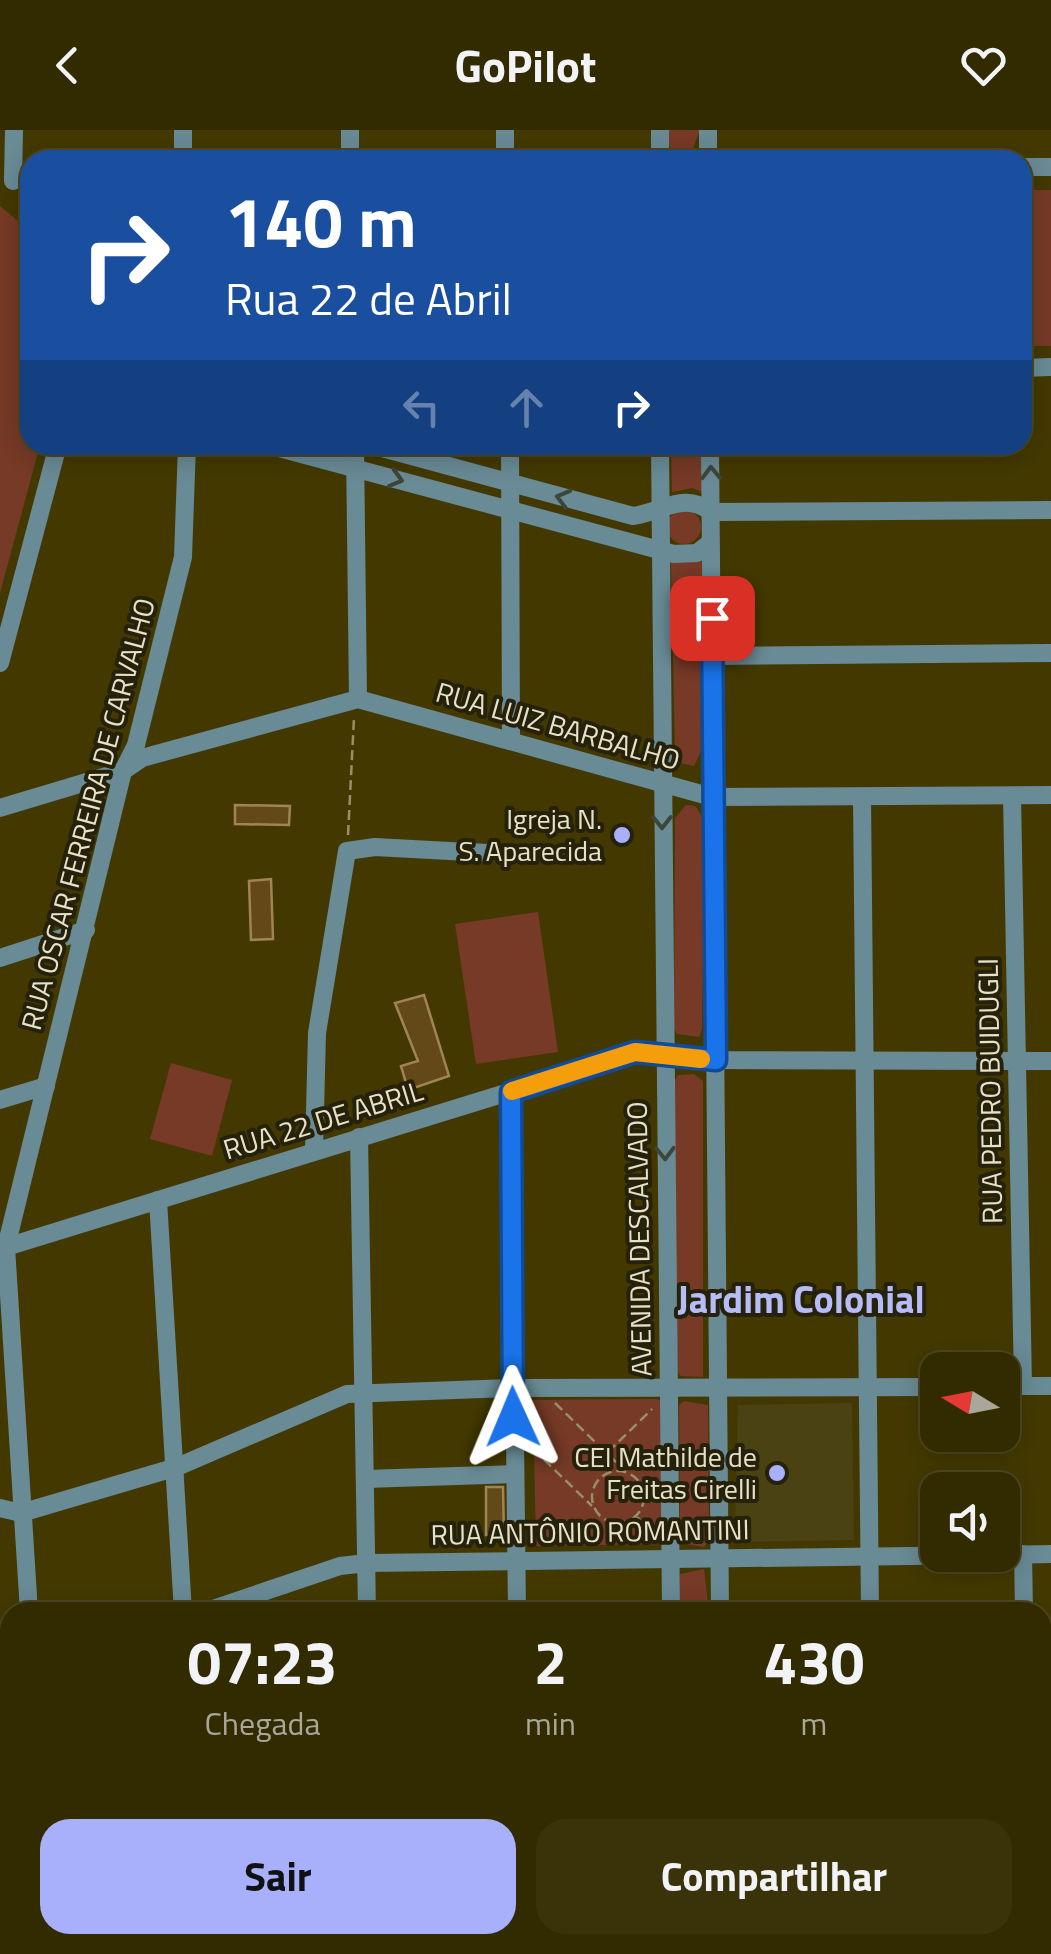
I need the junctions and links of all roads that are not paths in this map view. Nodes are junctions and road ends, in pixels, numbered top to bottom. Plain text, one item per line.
1 (14, 130) edge
2 (12, 181) dead end
3 (55, 455) edge
4 (187, 455) edge
5 (306, 455) edge
6 (355, 455) edge
7 (406, 455) edge
8 (510, 455) edge
9 (660, 455) edge
10 (710, 455) edge
11 (356, 468) junction
12 (510, 485) junction
13 (1051, 510) edge
14 (510, 511) junction
15 (711, 512) junction
16 (658, 513) junction
17 (710, 543) junction
18 (658, 548) junction
19 (1051, 653) edge
20 (712, 656) junction
21 (0, 662) edge
22 (358, 699) junction
23 (511, 741) junction
24 (124, 771) junction
25 (662, 784) junction
26 (1051, 795) edge
27 (1012, 796) junction
28 (712, 797) junction
29 (862, 797) junction
30 (0, 808) edge
31 (488, 853) dead end
32 (86, 930) junction
33 (0, 958) edge
34 (663, 1055) junction
35 (716, 1060) junction
36 (1051, 1061) edge
37 (1016, 1062) junction
38 (864, 1063) junction
39 (46, 1086) junction
40 (511, 1092) junction
41 (0, 1100) edge
42 (359, 1138) junction
43 (314, 1151) junction
44 (158, 1200) junction
45 (3, 1248) edge
46 (1023, 1386) joint
47 (1051, 1386) edge
48 (512, 1388) junction
49 (718, 1388) junction
50 (920, 1388) edge
51 (867, 1389) junction
52 (363, 1394) junction
53 (665, 1394) junction
54 (177, 1466) junction
55 (515, 1474) junction
56 (365, 1479) junction
57 (0, 1508) edge
58 (20, 1513) junction
59 (666, 1551) junction
60 (1020, 1554) edge
61 (1023, 1554) junction
62 (1051, 1554) edge
63 (920, 1556) edge
64 (719, 1557) junction
65 (868, 1557) junction
66 (516, 1560) junction
67 (366, 1563) junction
68 (28, 1602) edge
69 (182, 1602) edge
70 (238, 1602) edge
71 (366, 1602) edge
72 (517, 1602) edge
73 (670, 1602) edge
74 (720, 1602) edge
75 (870, 1602) edge
76 (1024, 1602) edge

1 - 2 street
3 - 21 street
4 - 24 street, RUA OSCAR FERREIRA DE CARVALHO
5 - 11 street
6 - 11 street
7 - 12 street
8 - 12 street
9 - 16 street, AVENIDA DESCALVADO
15 -> 10 street
11 -> 14 street
11 - 22 street
12 - 14 street
16 -> 12 street
13 - 15 street
14 - 18 street
14 - 23 street
15 - 16 street
15 - 17 street
16 - 18 street, AVENIDA DESCALVADO
17 - 18 street
17 - 20 street
18 - 25 street, AVENIDA DESCALVADO
19 - 20 street
20 - 28 street
22 - 23 street, RUA LUIZ BARBALHO
22 - 24 street
23 - 25 street, RUA LUIZ BARBALHO
24 - 30 street
24 - 32 street, RUA OSCAR FERREIRA DE CARVALHO
25 - 28 street, RUA LUIZ BARBALHO
25 -> 34 street, AVENIDA DESCALVADO
26 - 27 street, RUA LUIZ BARBALHO
27 - 29 street, RUA LUIZ BARBALHO
27 - 37 street, RUA PEDRO BUIDUGLI
28 - 29 street, RUA LUIZ BARBALHO
28 - 35 street
29 - 38 street
31 - 43 street
32 - 33 street
32 - 39 street, RUA OSCAR FERREIRA DE CARVALHO
34 - 35 street, RUA 22 DE ABRIL
34 - 40 street, RUA 22 DE ABRIL
34 -> 53 street, AVENIDA DESCALVADO
35 - 38 street, RUA 22 DE ABRIL
35 - 49 street
36 - 37 street, RUA 22 DE ABRIL
37 - 38 street, RUA 22 DE ABRIL
37 - 46 street, RUA PEDRO BUIDUGLI
38 - 51 street
39 - 41 street
39 - 45 street, RUA OSCAR FERREIRA DE CARVALHO
40 - 42 street, RUA 22 DE ABRIL
40 - 48 street
42 - 43 street, RUA 22 DE ABRIL
42 - 52 street
43 - 44 street, RUA 22 DE ABRIL
44 - 45 street, RUA 22 DE ABRIL
44 - 54 street
45 - 58 street, RUA OSCAR FERREIRA DE CARVALHO
46 - 47 street
48 - 52 street
48 - 53 street
48 - 55 street
49 - 51 street
49 - 53 street
49 - 64 street
50 - 51 street
51 - 65 street
52 - 54 street
52 - 56 street
53 - 59 street, AVENIDA DESCALVADO
54 - 58 street
54 - 69 street
55 - 56 street
55 - 66 street
56 - 67 street
57 - 58 street
58 - 68 street, RUA OSCAR FERREIRA DE CARVALHO
59 - 64 street, RUA ANTÔNIO ROMANTINI
59 - 66 street, RUA ANTÔNIO ROMANTINI
59 - 73 street, AVENIDA DESCALVADO
60 - 61 street
61 - 62 street
61 - 76 street
63 - 65 street, RUA ANTÔNIO ROMANTINI
64 - 65 street, RUA ANTÔNIO ROMANTINI
64 - 74 street
65 - 75 street
66 - 67 street, RUA ANTÔNIO ROMANTINI
66 - 72 street
67 - 70 street, RUA ANTÔNIO ROMANTINI
67 - 71 street

